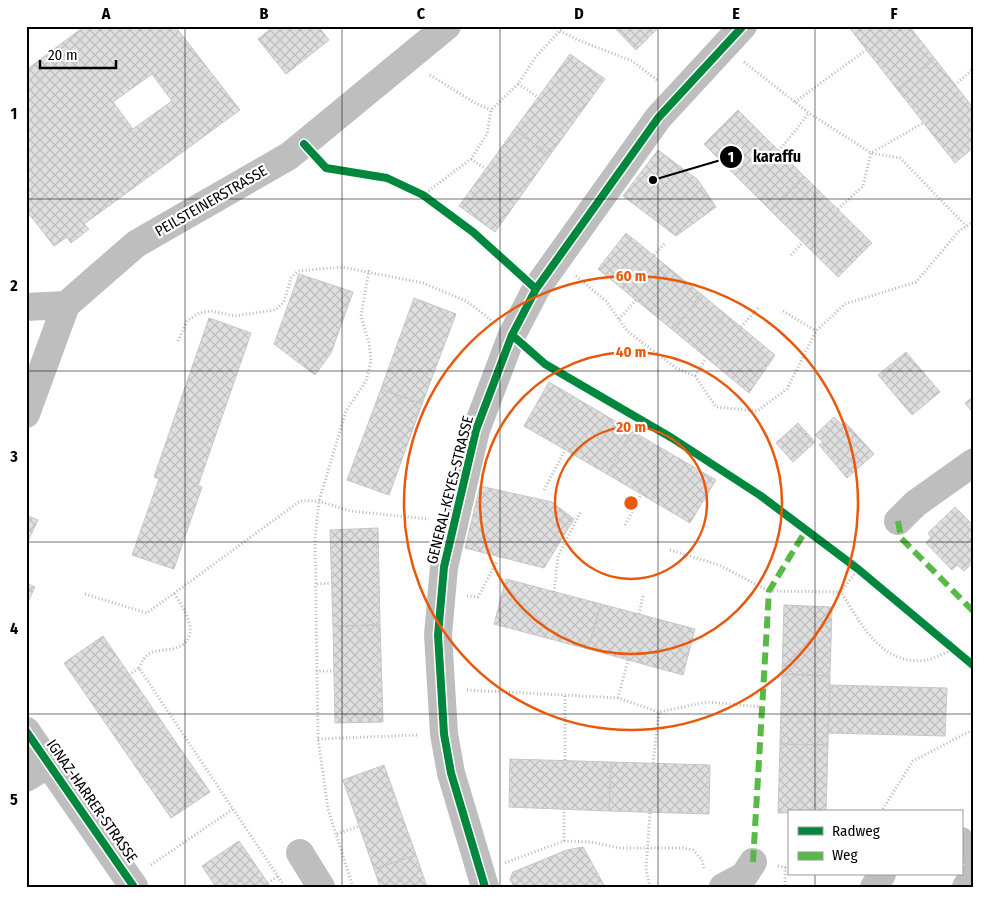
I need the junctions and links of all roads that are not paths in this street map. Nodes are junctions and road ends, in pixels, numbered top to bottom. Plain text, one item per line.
1 (447, 26) edge
2 (743, 26) edge
3 (26, 307) edge
4 (65, 308) junction
5 (26, 414) edge
6 (974, 462) edge
7 (898, 521) dead end
8 (26, 731) edge
9 (38, 771) edge
10 (962, 842) edge
11 (300, 854) dead end
12 (974, 854) edge
13 (753, 862) dead end
14 (974, 875) edge
15 (881, 876) edge
16 (482, 879) edge
17 (715, 882) edge
18 (132, 883) edge
19 (321, 887) edge
20 (874, 887) edge
21 (966, 887) edge

1 - 4 street, PEILSTEINERSTRASSE
2 - 16 street, GENERAL-KEYES-STRASSE
3 - 4 street
4 - 5 street, PEILSTEINERSTRASSE
6 - 7 street
8 - 9 street, IGNAZ-HARRER-STRASSE
9 - 18 street, IGNAZ-HARRER-STRASSE
10 - 12 street
11 - 19 street
13 - 17 street
14 - 21 street
15 - 20 street

